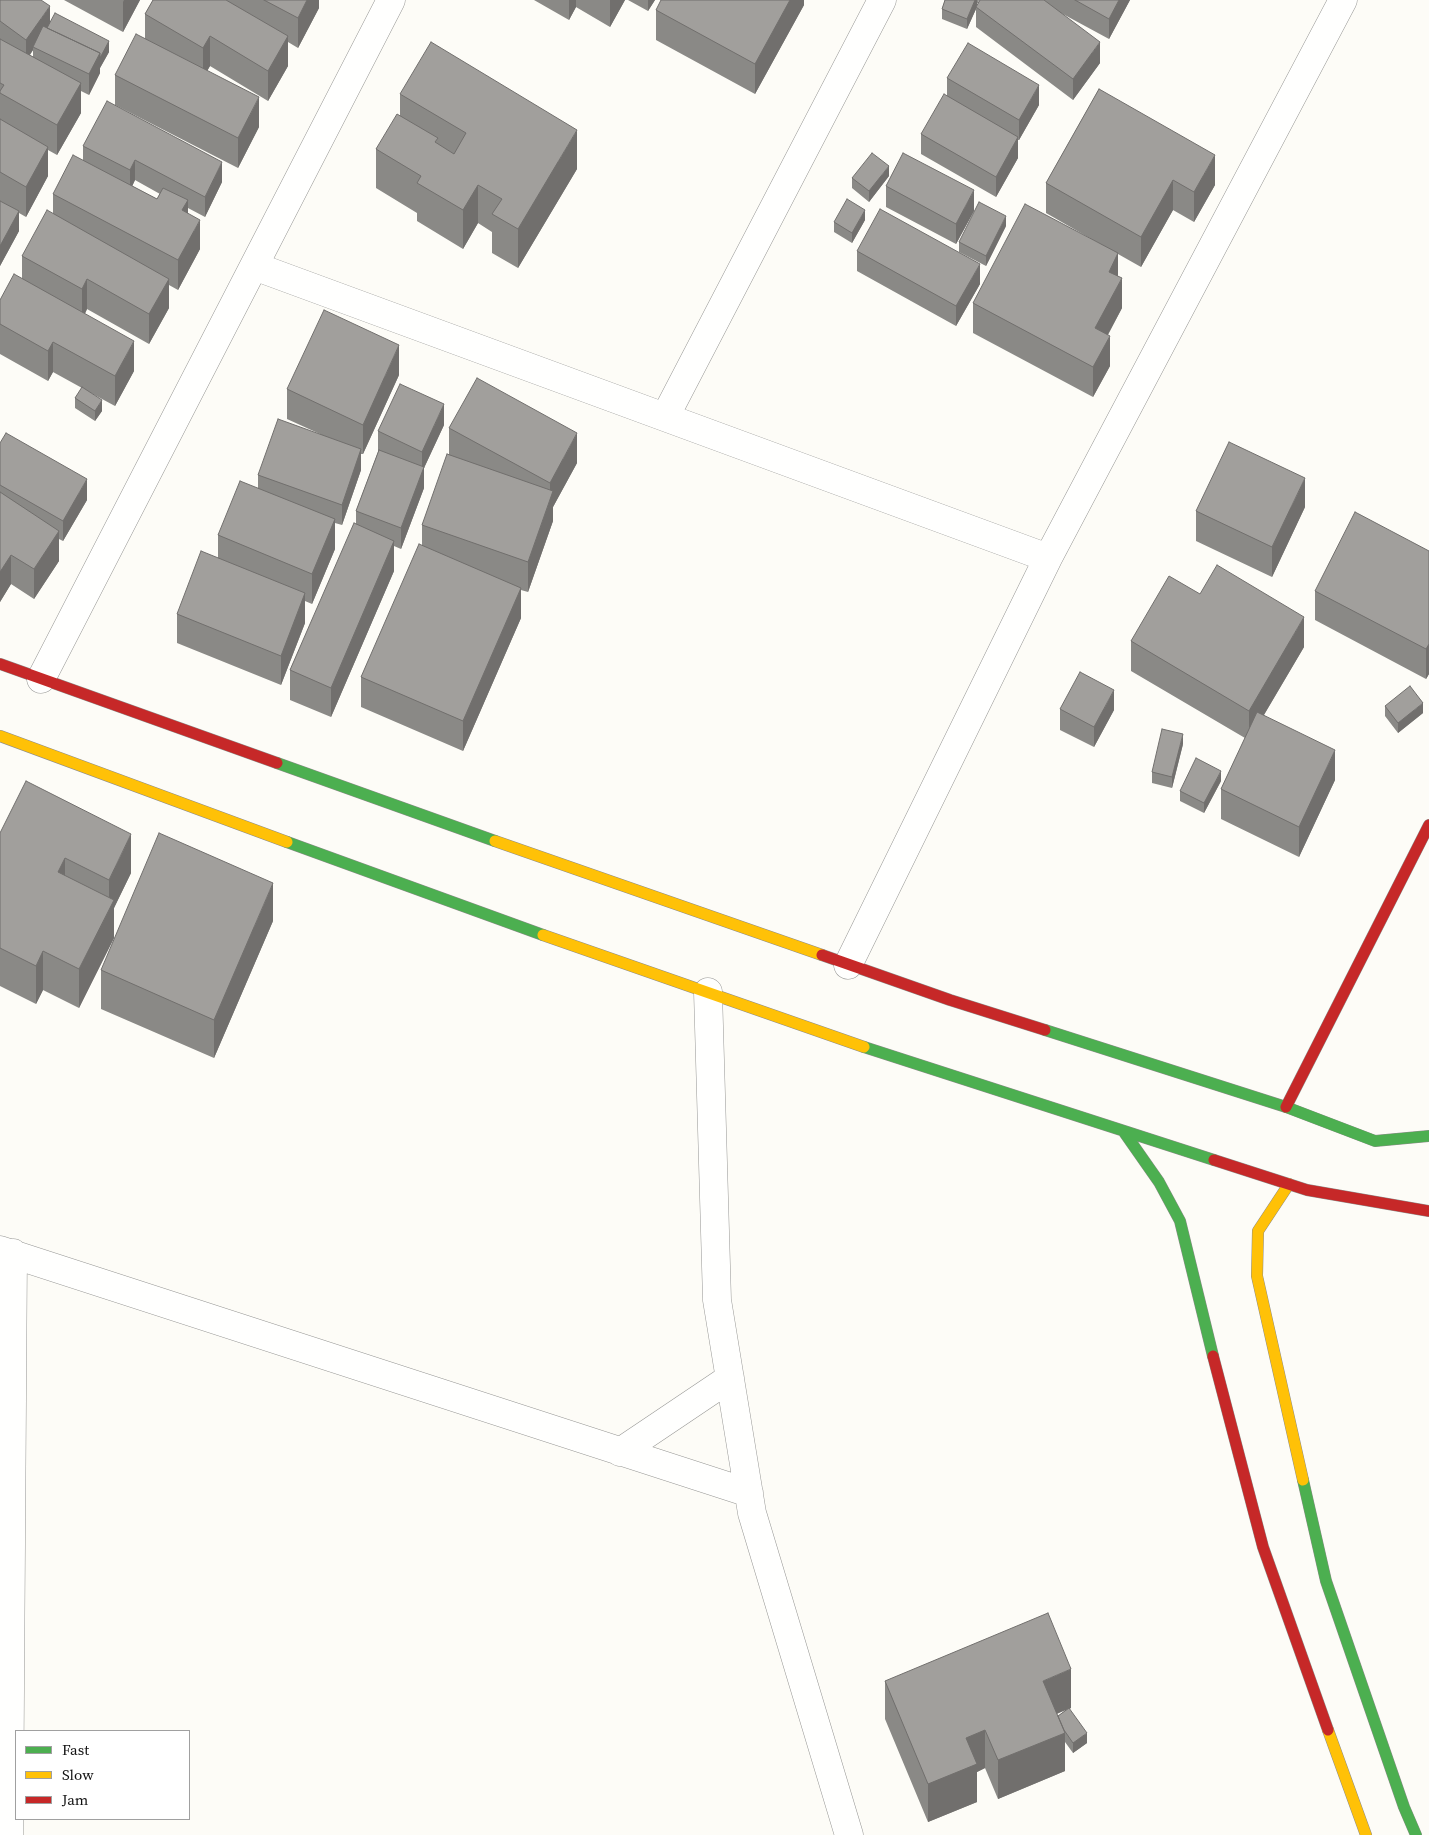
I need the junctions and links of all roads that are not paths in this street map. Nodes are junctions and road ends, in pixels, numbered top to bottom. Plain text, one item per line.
1 (882, 0) edge
2 (1342, 0) edge
3 (383, 3) edge
4 (254, 266) junction
5 (665, 417) junction
6 (1048, 558) junction
7 (0, 664) edge
8 (41, 679) junction
9 (0, 736) edge
10 (1429, 825) edge
11 (848, 965) junction
12 (708, 992) junction
13 (1286, 1107) junction
14 (1124, 1132) junction
15 (1429, 1136) edge
16 (1289, 1184) junction
17 (1429, 1211) edge
18 (6, 1252) edge
19 (730, 1378) junction
20 (620, 1452) junction
21 (749, 1493) junction
22 (9, 1835) edge
23 (849, 1835) edge
24 (1366, 1835) edge
25 (1416, 1835) edge

1 - 5 street
2 - 6 street
3 - 4 street
4 - 5 street
4 - 8 street
5 - 6 street
6 - 11 street
7 - 8 main road
8 - 11 main road
9 - 12 main road
10 - 13 main road
11 - 13 main road
12 - 14 main road
12 - 19 street
13 - 15 main road
14 - 16 main road
14 - 24 main road
16 - 17 main road
16 - 25 main road
18 - 20 street
18 - 22 street
19 - 20 street
19 - 21 street
20 - 21 street
21 - 23 street

